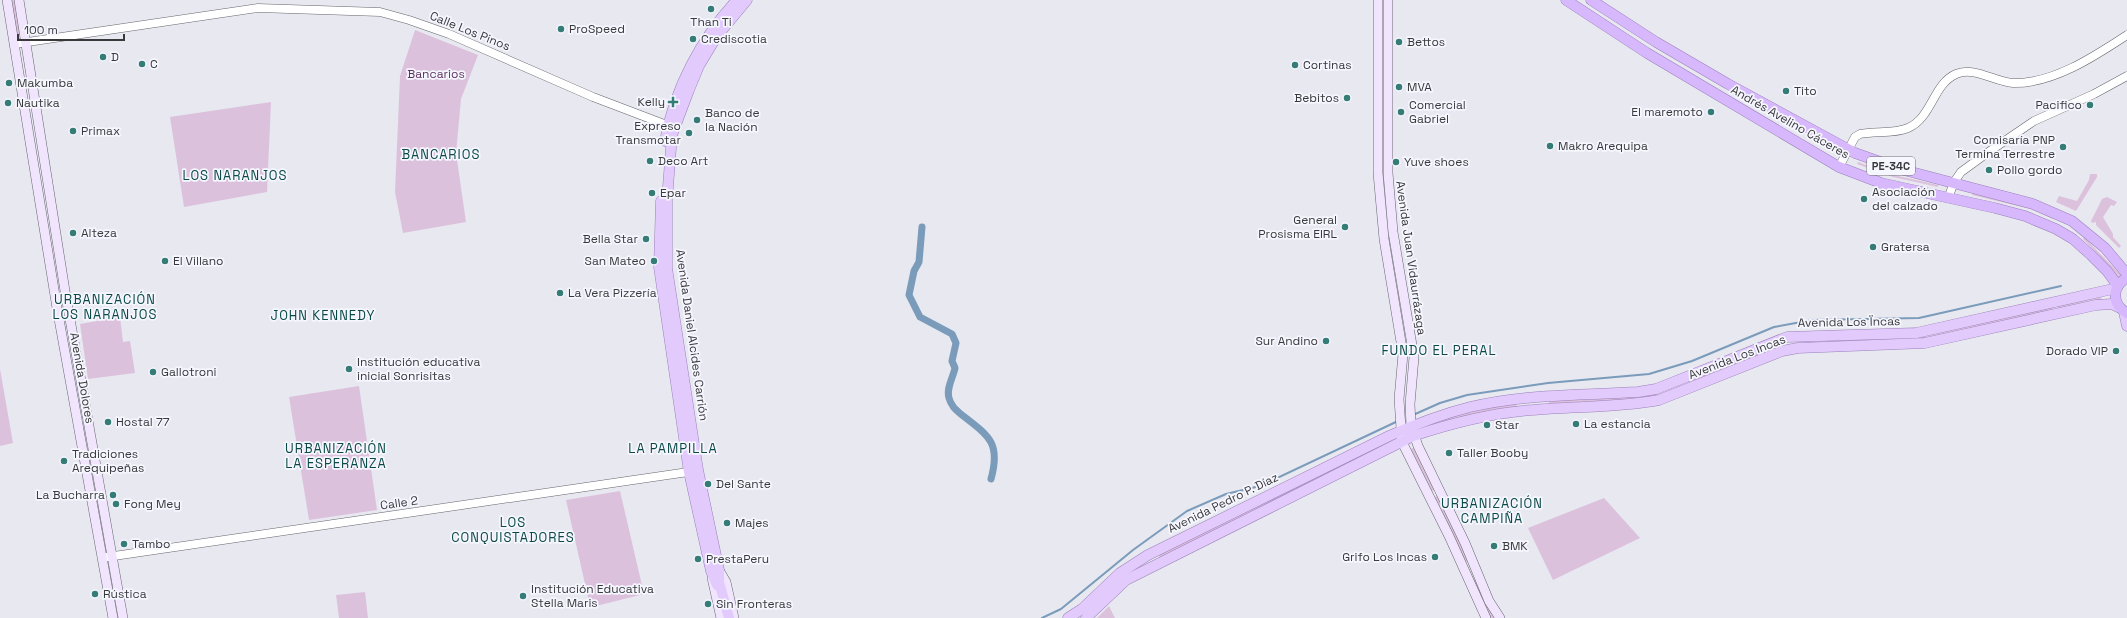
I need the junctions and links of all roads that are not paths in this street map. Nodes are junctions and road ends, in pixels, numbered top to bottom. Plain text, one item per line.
1 (7, 0) edge
2 (19, 0) edge
3 (736, 0) edge
4 (747, 0) edge
5 (1378, 0) edge
6 (1388, 0) edge
7 (1566, 0) edge
8 (1591, 0) edge
9 (2127, 35) edge
10 (26, 42) junction
11 (14, 44) junction
12 (2127, 76) edge
13 (671, 127) junction
14 (1847, 150) junction
15 (1838, 167) junction
16 (1954, 182) junction
17 (1950, 196) junction
18 (2127, 274) edge
19 (2127, 278) edge
20 (2117, 287) junction
21 (2123, 311) edge
22 (2127, 326) edge
23 (1407, 428) junction
24 (1402, 442) junction
25 (693, 471) junction
26 (112, 556) junction
27 (1144, 557) junction
28 (102, 558) junction
29 (1149, 568) junction
30 (715, 570) junction
31 (113, 618) edge
32 (123, 618) edge
33 (721, 618) edge
34 (725, 618) edge
35 (729, 618) edge
36 (734, 618) edge
37 (1068, 618) edge
38 (1086, 618) edge
39 (1486, 618) edge
40 (1500, 618) edge

1 - 11 main road, Avenida Dolores
2 - 10 main road, Avenida Dolores
3 - 13 main road, Avenida Daniel Alcides Carrión
4 - 13 main road, Avenida Daniel Alcides Carrión
5 - 23 main road, Avenida Juan Vidaurrázaga
6 - 23 main road, Avenida Juan Vidaurrázaga
7 - 15 highway, Andrés Avelino Cáceres / PE-34C
8 - 14 highway, Andrés Avelino Cáceres / PE-34C
9 - 14 street
10 - 11 street, Calle Los Pinos
10 - 13 street, Calle Los Pinos
10 - 26 main road, Avenida Dolores
11 - 28 main road, Avenida Dolores
12 - 16 street
13 - 25 main road, Avenida Daniel Alcides Carrión
14 - 15 street
14 - 16 highway, Andrés Avelino Cáceres / PE-34C
15 - 17 highway, Andrés Avelino Cáceres / PE-34C
16 - 17 street
16 - 18 highway, Andrés Avelino Cáceres / PE-34C
17 - 20 highway, Andrés Avelino Cáceres / PE-34C
19 - 20 highway
20 - 21 highway
20 - 23 main road, Avenida Los Ïncas
21 - 22 main road
21 - 23 main road, Avenida Los Incas
23 - 24 main road, Avenida Pedro P. Díaz
23 - 27 main road, Avenida Pedro P. Díaz
23 - 40 main road, Avenida Juan Vidaurrázaga
24 - 29 main road, Avenida Pedro P. Díaz
24 - 39 main road
25 - 26 street, Calle 2
25 - 30 main road, Avenida Daniel Alcides Carrión
26 - 28 street, Calle 2
26 - 32 main road, Avenida Dolores
27 - 29 main road
27 - 37 main road, Avenida Pedro P. Díaz
28 - 31 main road, Avenida Dolores
29 - 38 main road, Avenida Pedro P. Díaz
30 - 33 main road, Avenida Daniel Alcides Carrión
30 - 34 main road
30 - 35 main road
30 - 36 main road, Avenida Daniel Alcides Carrión

